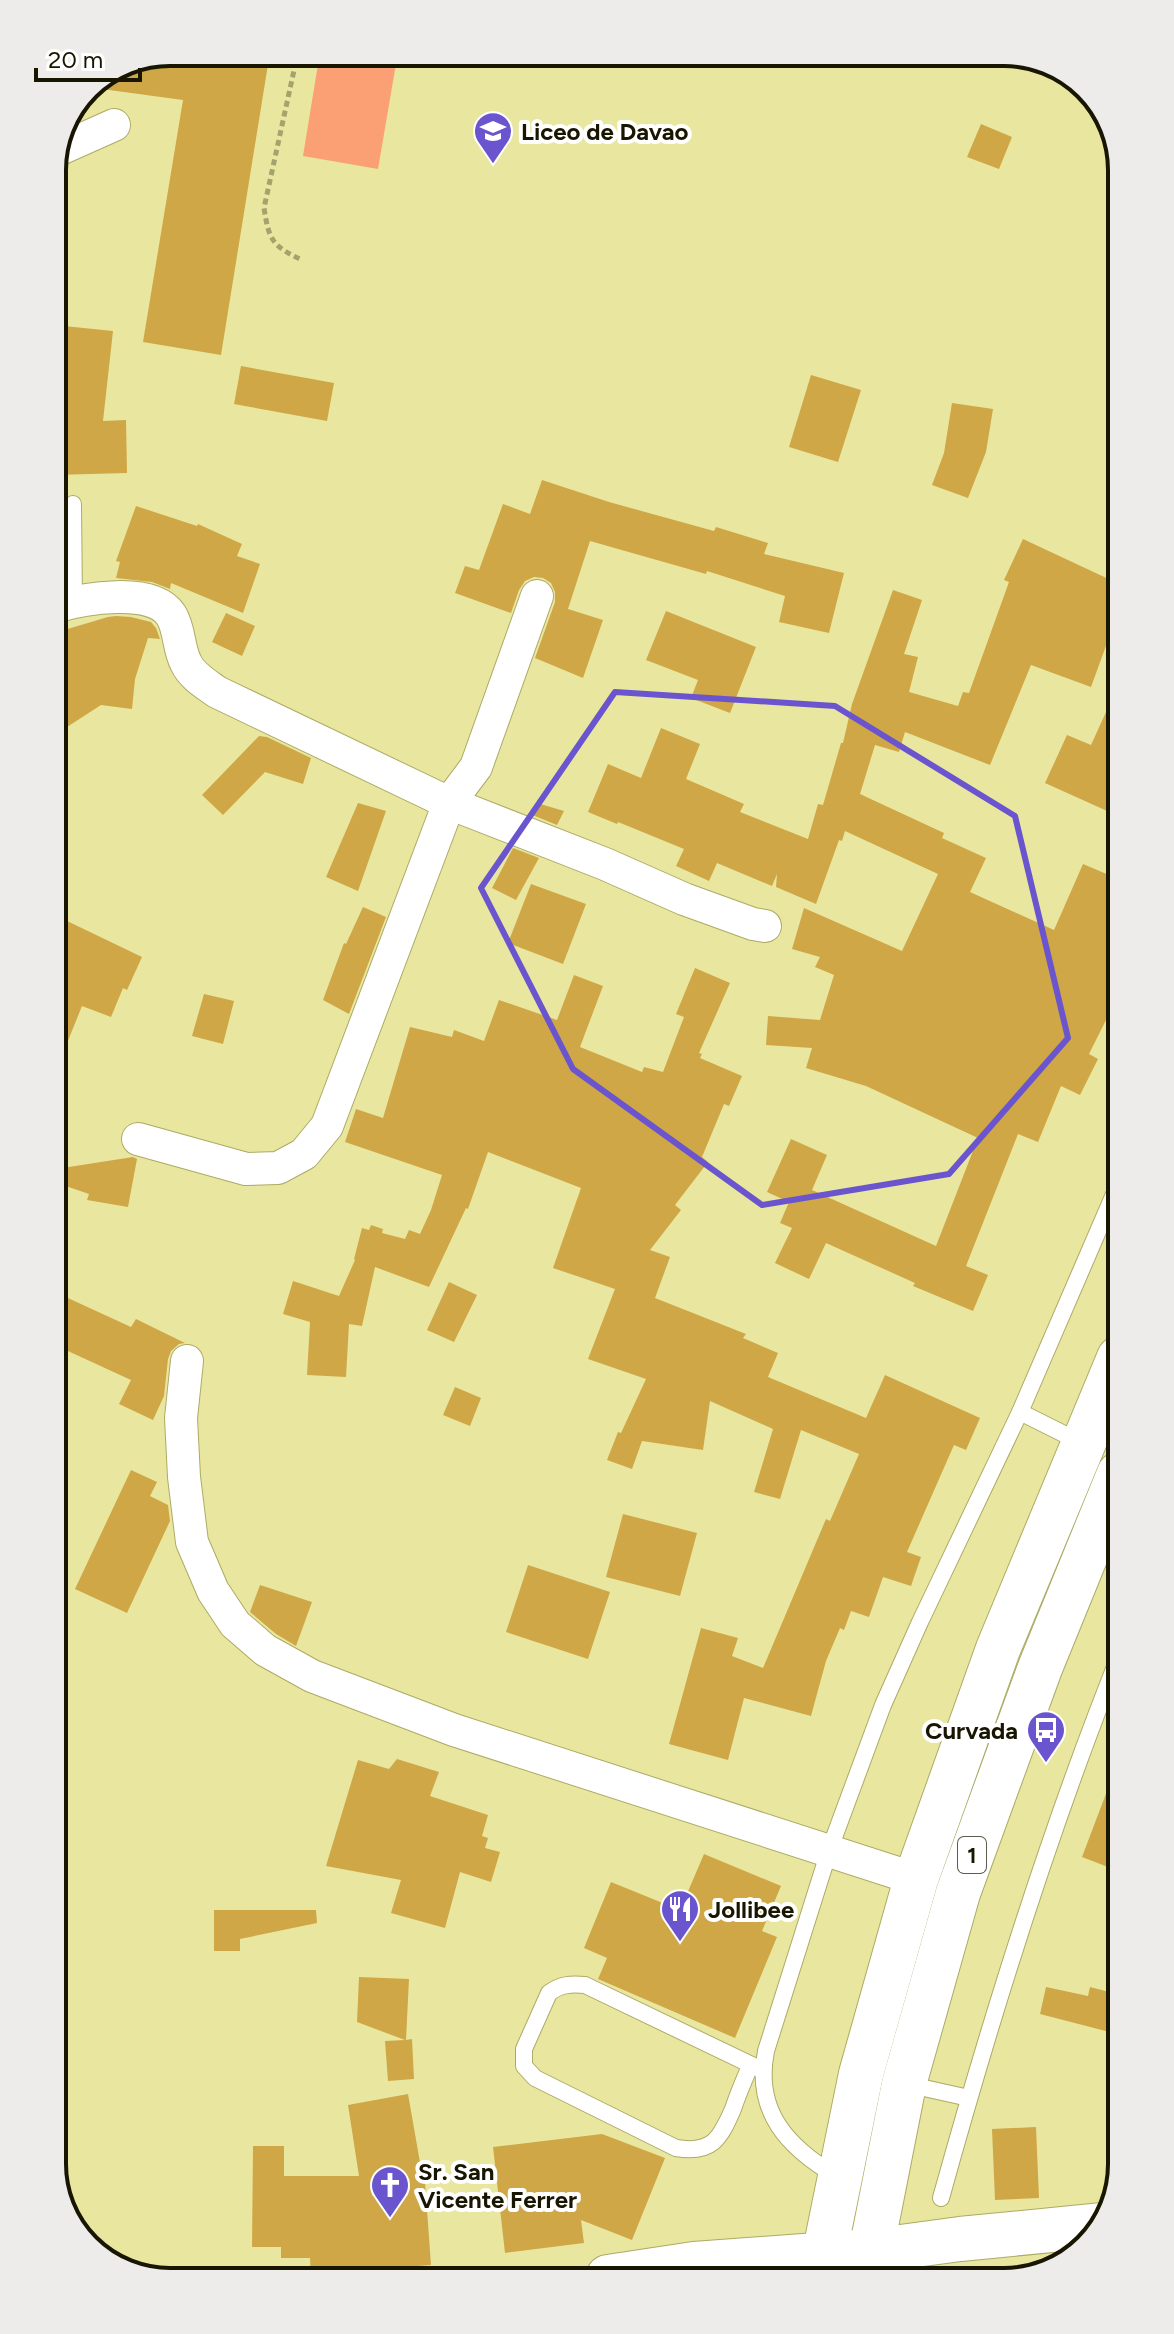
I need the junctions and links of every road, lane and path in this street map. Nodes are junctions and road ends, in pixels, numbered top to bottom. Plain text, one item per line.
1 (295, 66) edge
2 (114, 125) dead end
3 (70, 145) edge
4 (302, 260) dead end
5 (73, 504) dead end
6 (66, 582) edge
7 (537, 596) dead end
8 (66, 604) edge
9 (449, 803) junction
10 (765, 926) dead end
11 (138, 1139) dead end
12 (1108, 1208) edge
13 (187, 1361) dead end
14 (1108, 1383) edge
15 (1020, 1412) junction
16 (1082, 1443) junction
17 (1108, 1501) edge
18 (1108, 1687) edge
19 (829, 1851) junction
20 (916, 1879) junction
21 (756, 2068) junction
22 (904, 2084) junction
23 (969, 2098) junction
24 (839, 2178) junction
25 (941, 2198) dead end
26 (1086, 2227) edge
27 (870, 2263) edge
28 (822, 2266) edge
29 (668, 2268) edge

1 - 4 path
2 - 3 street
5 - 6 lane
7 - 9 street
8 - 9 street
9 - 10 street
9 - 11 street
12 - 15 lane
13 - 19 street
14 - 16 main road, 1
15 - 16 lane
15 - 19 lane
16 - 20 main road, 1
17 - 22 main road, 1
18 - 23 lane
19 - 20 street
19 - 21 lane
20 - 24 main road, 1
21 - 21 lane
21 - 24 lane
22 - 23 lane
22 - 27 main road, 1
23 - 25 lane
24 - 28 main road, 1
26 - 27 main road
27 - 28 main road
28 - 29 main road

